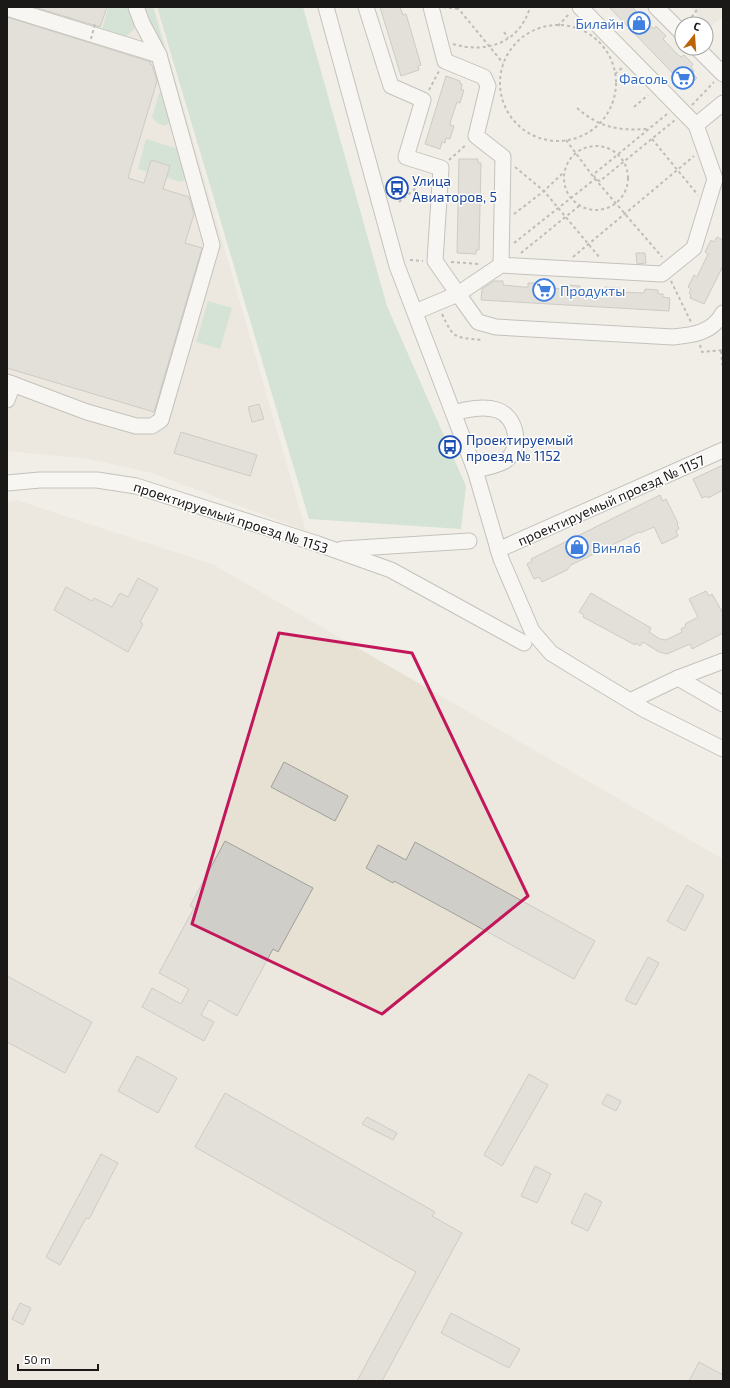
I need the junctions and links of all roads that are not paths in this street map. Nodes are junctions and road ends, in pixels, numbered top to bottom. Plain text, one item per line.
1 (136, 7) edge
2 (326, 7) edge
3 (366, 7) edge
4 (431, 7) edge
5 (656, 7) edge
6 (7, 8) edge
7 (576, 9) edge
8 (674, 25) edge
9 (159, 54) junction
10 (705, 56) edge
11 (723, 73) edge
12 (723, 103) edge
13 (696, 125) junction
14 (503, 261) junction
15 (458, 294) junction
16 (415, 312) junction
17 (723, 313) edge
18 (10, 383) edge
19 (7, 400) edge
20 (454, 413) junction
21 (723, 450) edge
22 (475, 470) junction
23 (7, 483) edge
24 (469, 541) dead end
25 (335, 550) junction
26 (498, 550) junction
27 (524, 643) dead end
28 (723, 661) edge
29 (678, 678) junction
30 (630, 701) junction
31 (723, 704) edge
32 (723, 749) edge

1 - 9 street
2 - 16 street
3 - 15 street
4 - 14 street
5 - 8 street
6 - 9 street
7 - 13 street
9 - 18 street
10 - 11 street
12 - 13 street
13 - 14 street
14 - 15 street
15 - 16 street
15 - 17 street
16 - 20 street
18 - 19 street
20 - 22 street
20 - 22 street
21 - 26 street, проектируемый проезд № 1157
22 - 26 street
23 - 25 street, проектируемый проезд № 1153
24 - 25 street
25 - 27 street, проектируемый проезд № 1153
26 - 30 street
28 - 29 street
29 - 30 street
29 - 31 street
30 - 32 street

